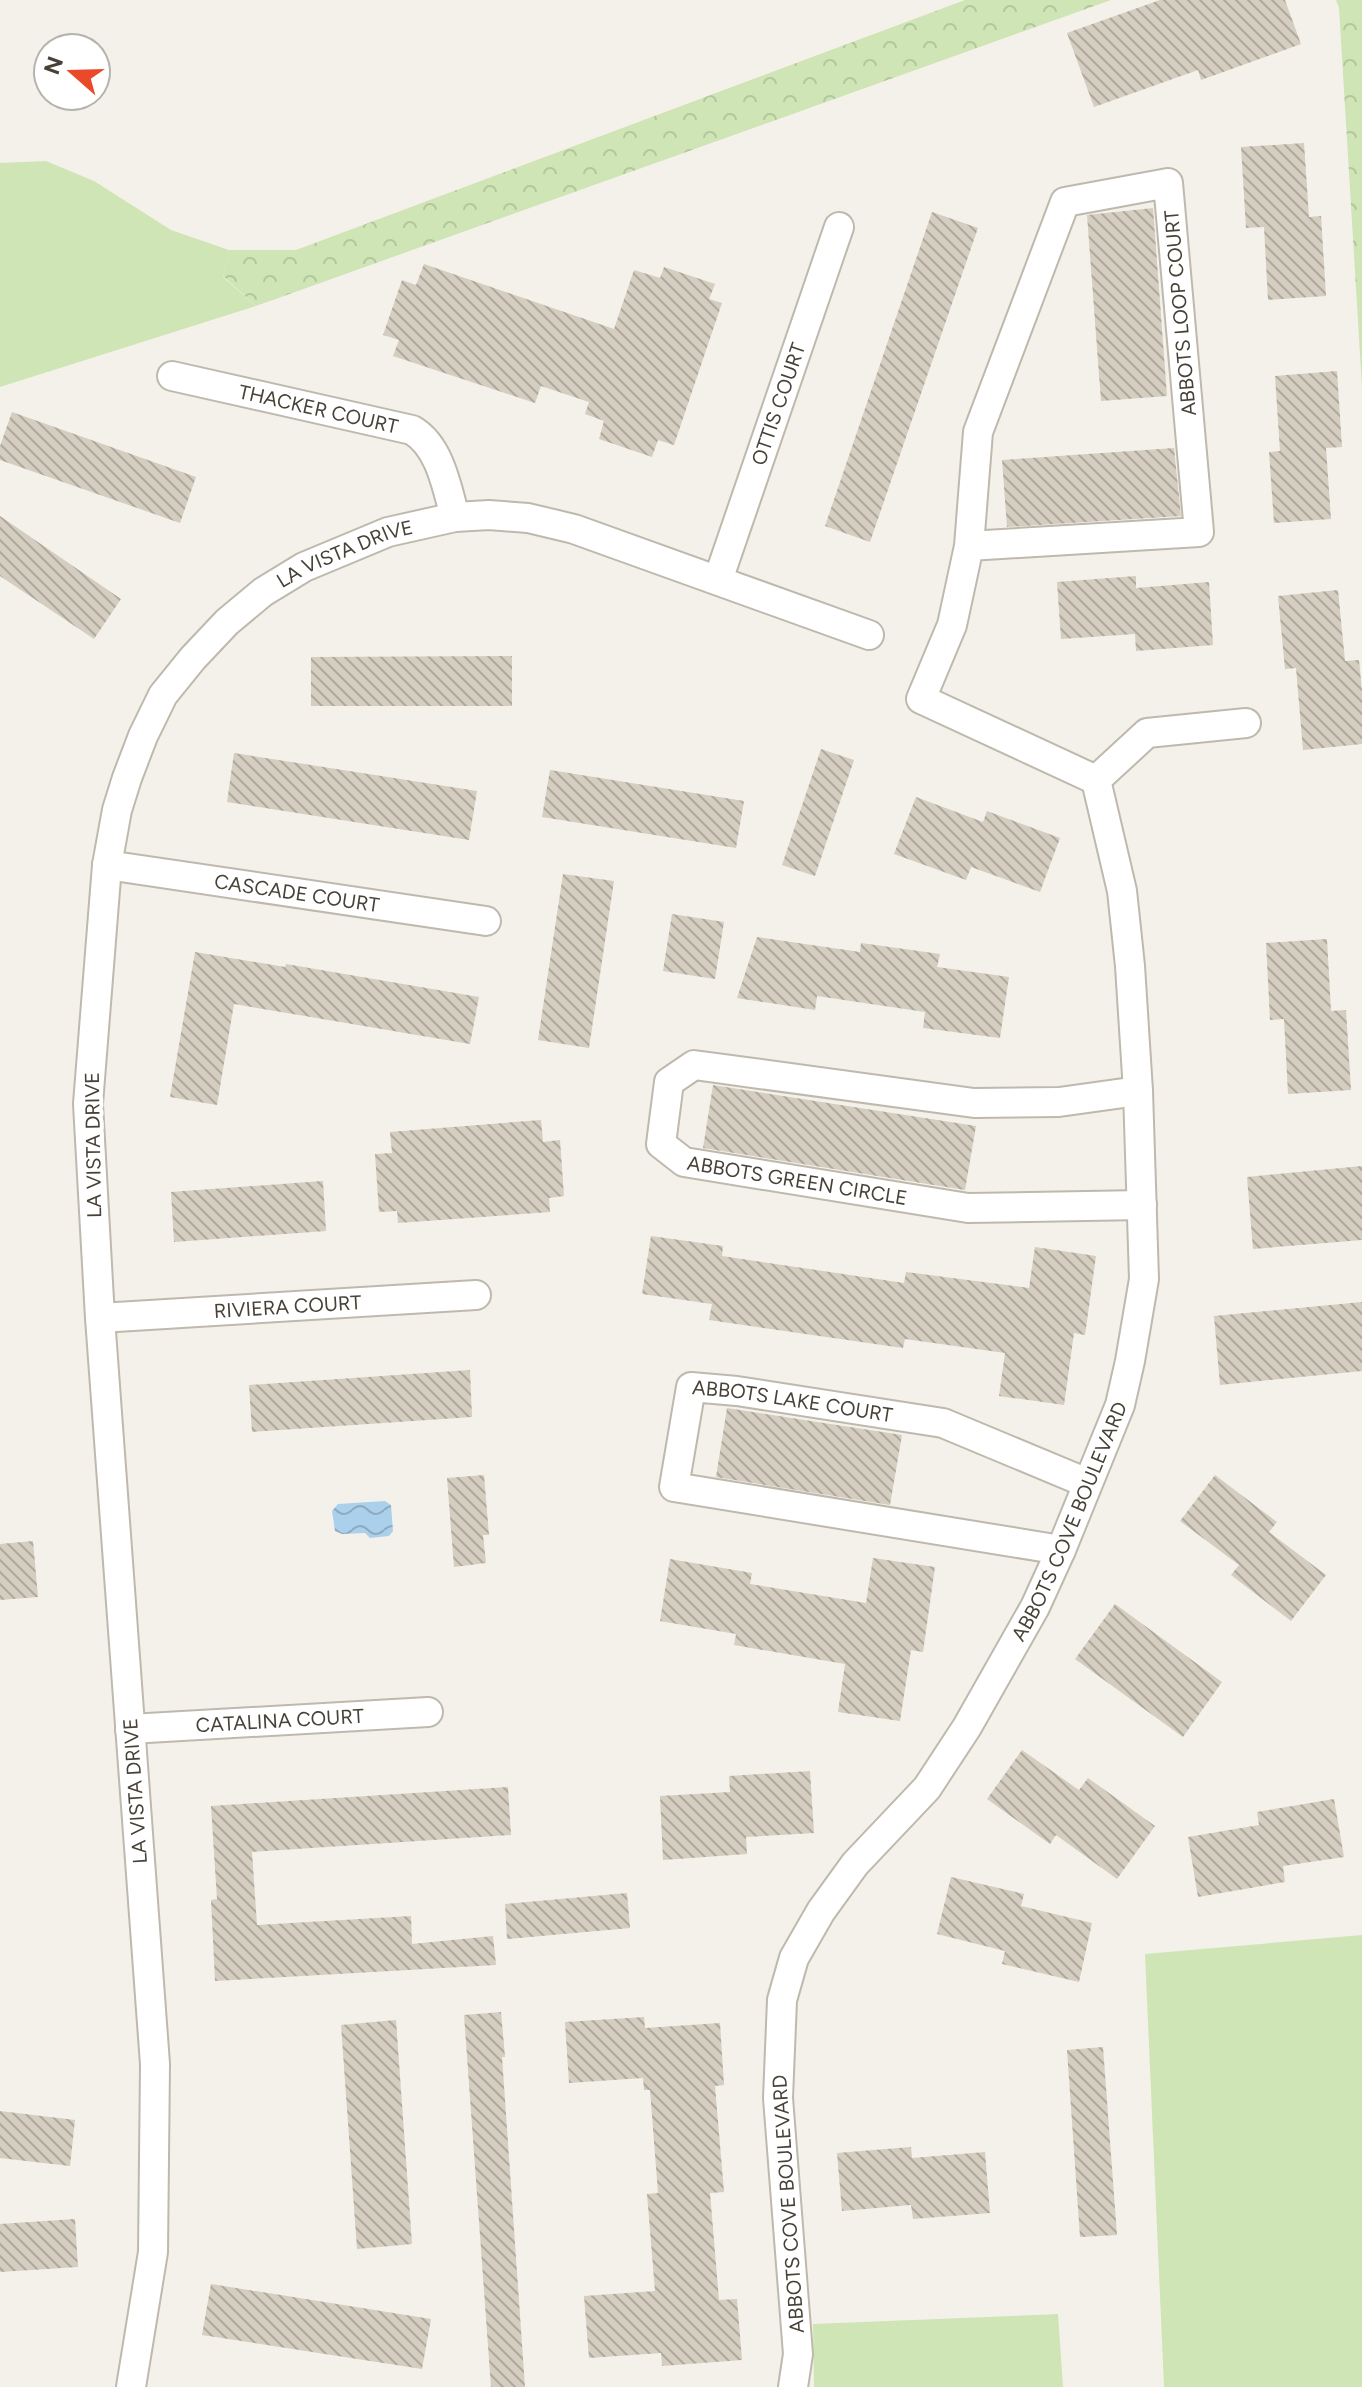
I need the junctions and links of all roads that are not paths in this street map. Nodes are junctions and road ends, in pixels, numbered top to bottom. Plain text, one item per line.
1 (839, 227) dead end
2 (172, 376) dead end
3 (455, 517) junction
4 (969, 546) junction
5 (718, 580) junction
6 (869, 635) dead end
7 (1246, 723) dead end
8 (1096, 780) junction
9 (107, 865) junction
10 (486, 921) dead end
11 (1138, 1091) junction
12 (1142, 1205) junction
13 (476, 1295) dead end
14 (100, 1318) junction
15 (1087, 1483) junction
16 (1061, 1550) junction
17 (428, 1712) dead end
18 (130, 1729) junction
19 (131, 2387) edge
20 (793, 2387) edge

1 - 5 street, OTTIS COURT
2 - 3 street, THACKER COURT
3 - 5 street, LA VISTA DRIVE
3 - 9 street, LA VISTA DRIVE
4 - 4 street, ABBOTS LOOP COURT
4 - 8 street, ABBOTS LOOP COURT
5 - 6 street, LA VISTA DRIVE
7 - 8 street
8 - 11 street, ABBOTS COVE BOULEVARD
9 - 10 street, CASCADE COURT
9 - 14 street, LA VISTA DRIVE
11 - 12 street, ABBOTS COVE BOULEVARD
11 - 12 street, ABBOTS GREEN CIRCLE
12 - 15 street, ABBOTS COVE BOULEVARD
13 - 14 street, RIVIERA COURT
14 - 18 street, LA VISTA DRIVE
15 - 16 street, ABBOTS COVE BOULEVARD
15 - 16 street, ABBOTS LAKE COURT
16 - 20 street, ABBOTS COVE BOULEVARD
17 - 18 street, CATALINA COURT
18 - 19 street, LA VISTA DRIVE

